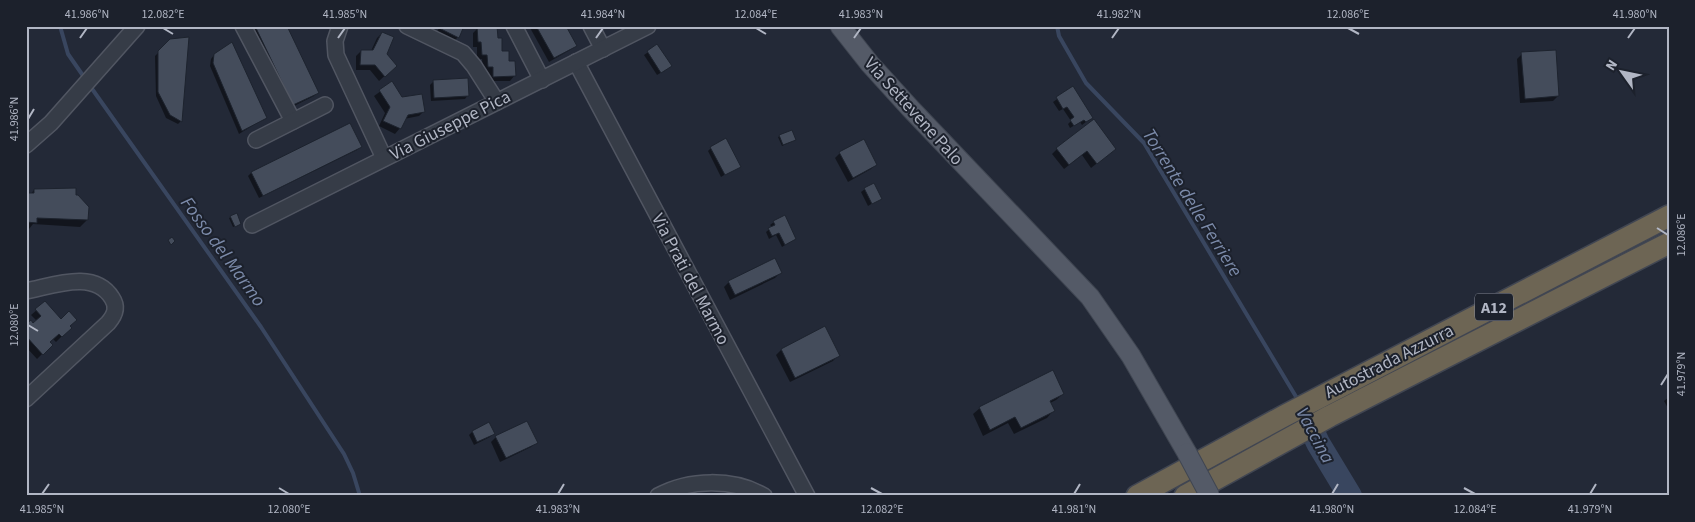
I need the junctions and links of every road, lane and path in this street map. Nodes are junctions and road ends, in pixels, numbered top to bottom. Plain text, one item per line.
1 (137, 26) edge
2 (243, 26) edge
3 (340, 26) edge
4 (407, 26) edge
5 (514, 26) edge
6 (592, 26) edge
7 (648, 26) edge
8 (840, 26) edge
9 (603, 49) junction
10 (576, 62) junction
11 (542, 80) junction
12 (497, 102) junction
13 (325, 105) dead end
14 (293, 121) junction
15 (256, 140) dead end
16 (26, 145) edge
17 (384, 158) junction
18 (1669, 216) edge
19 (252, 224) dead end
20 (1669, 243) edge
21 (26, 291) edge
22 (26, 398) edge
23 (658, 496) edge
24 (764, 496) edge
25 (807, 496) edge
26 (1137, 496) edge
27 (1185, 496) edge
28 (1210, 496) edge

1 - 16 street
2 - 14 street
3 - 17 street
4 - 12 street
5 - 11 street
6 - 9 street
7 - 9 street, Via Giuseppe Pica
8 - 28 main road, Via Settevene Palo, bridge
9 - 10 street, Via Giuseppe Pica
10 - 11 street, Via Giuseppe Pica
10 - 25 street, Via Prati del Marmo
11 - 12 street, Via Giuseppe Pica
12 - 17 street, Via Giuseppe Pica
13 - 14 street
14 - 15 street
17 - 19 street, Via Giuseppe Pica
18 - 26 highway, Autostrada Azzurra / A12
20 - 27 highway, Autostrada Azzurra / A12
21 - 22 street
23 - 24 street

